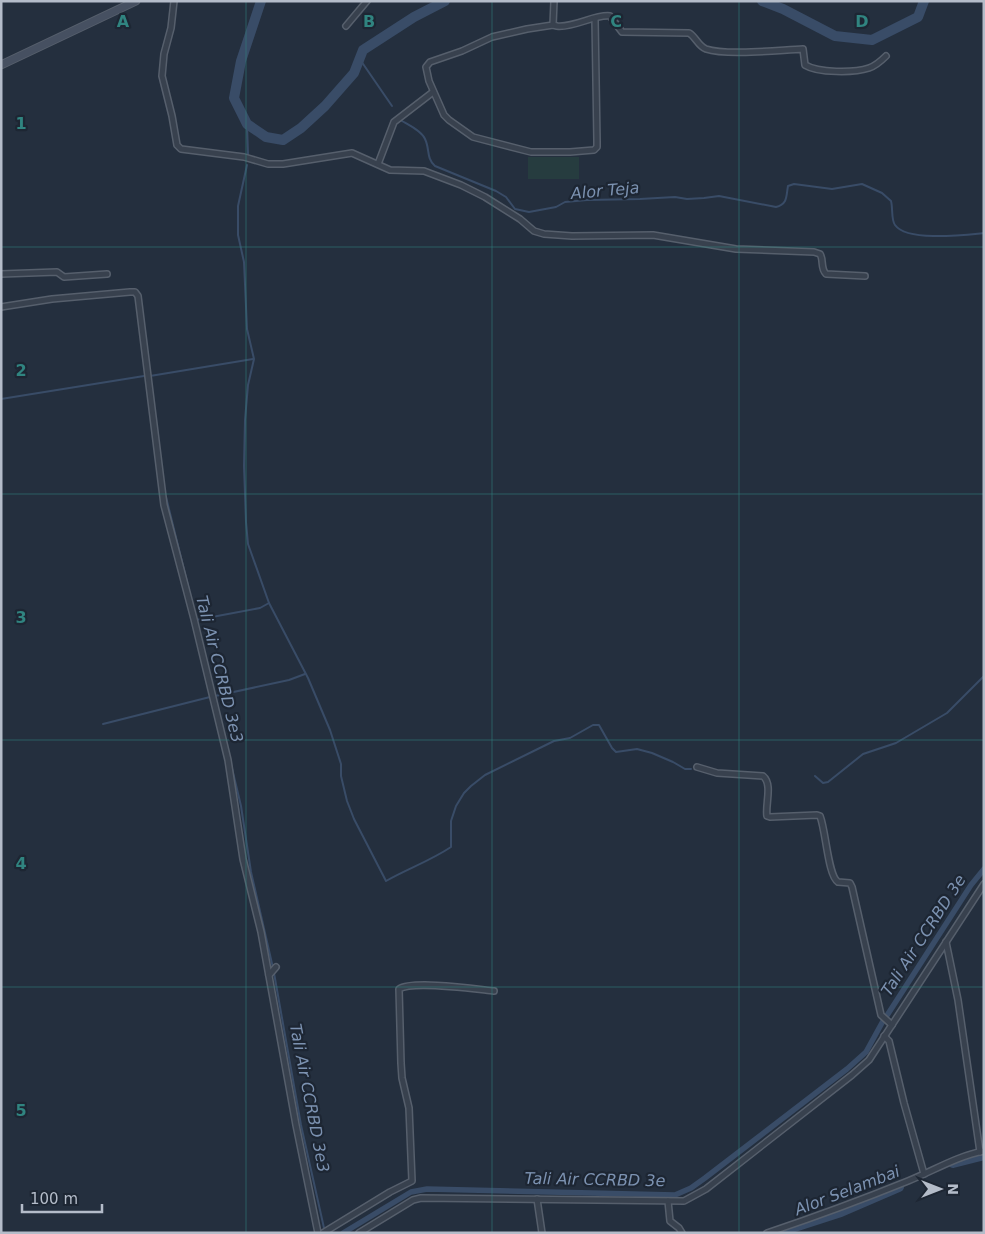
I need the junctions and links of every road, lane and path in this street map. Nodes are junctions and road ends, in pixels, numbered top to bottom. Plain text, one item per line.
1 (136, 1) edge
2 (174, 1) edge
3 (367, 1) edge
4 (554, 1) edge
5 (595, 19) junction
6 (553, 25) junction
7 (346, 26) dead end
8 (886, 56) dead end
9 (1, 65) edge
10 (433, 92) junction
11 (378, 164) junction
12 (1, 274) edge
13 (107, 274) dead end
14 (865, 276) dead end
15 (1, 306) edge
16 (697, 768) dead end
17 (984, 884) edge
18 (946, 942) junction
19 (276, 967) dead end
20 (269, 975) junction
21 (494, 990) dead end
22 (892, 1025) junction
23 (884, 1036) junction
24 (982, 1151) edge
25 (924, 1174) junction
26 (537, 1199) junction
27 (668, 1201) junction
28 (318, 1233) edge
29 (323, 1233) edge
30 (359, 1233) edge
31 (542, 1233) edge
32 (682, 1233) edge
33 (767, 1233) edge

1 - 9 main road
2 - 11 street
3 - 7 street
4 - 6 street
5 - 6 street
5 - 8 street
5 - 10 street
6 - 10 street
10 - 11 street
11 - 14 street
12 - 13 street
15 - 20 street
16 - 22 street
17 - 18 street
18 - 22 street
18 - 24 street
19 - 20 street
20 - 28 street
21 - 29 street
22 - 23 street
23 - 25 street
23 - 27 street
24 - 25 street
25 - 33 street
26 - 27 street
26 - 30 street
26 - 31 street
27 - 32 street

